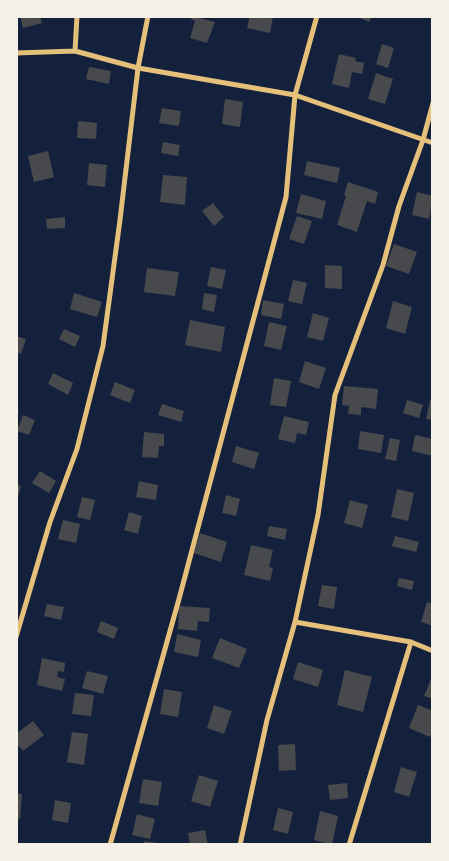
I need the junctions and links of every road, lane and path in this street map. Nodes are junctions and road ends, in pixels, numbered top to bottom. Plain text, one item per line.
1 (77, 16) edge
2 (148, 16) edge
3 (317, 16) edge
4 (75, 51) junction
5 (16, 54) edge
6 (138, 68) junction
7 (295, 94) junction
8 (433, 103) edge
9 (423, 140) junction
10 (433, 143) edge
11 (295, 622) junction
12 (16, 637) edge
13 (411, 642) junction
14 (433, 651) edge
15 (110, 845) edge
16 (240, 845) edge
17 (350, 845) edge

1 - 4 street
2 - 6 street
3 - 7 street
4 - 5 street
4 - 6 street
6 - 7 street
6 - 12 street
7 - 9 street
7 - 15 street
8 - 9 street
9 - 10 street
9 - 11 street
11 - 13 street
11 - 16 street
13 - 14 street
13 - 17 street

